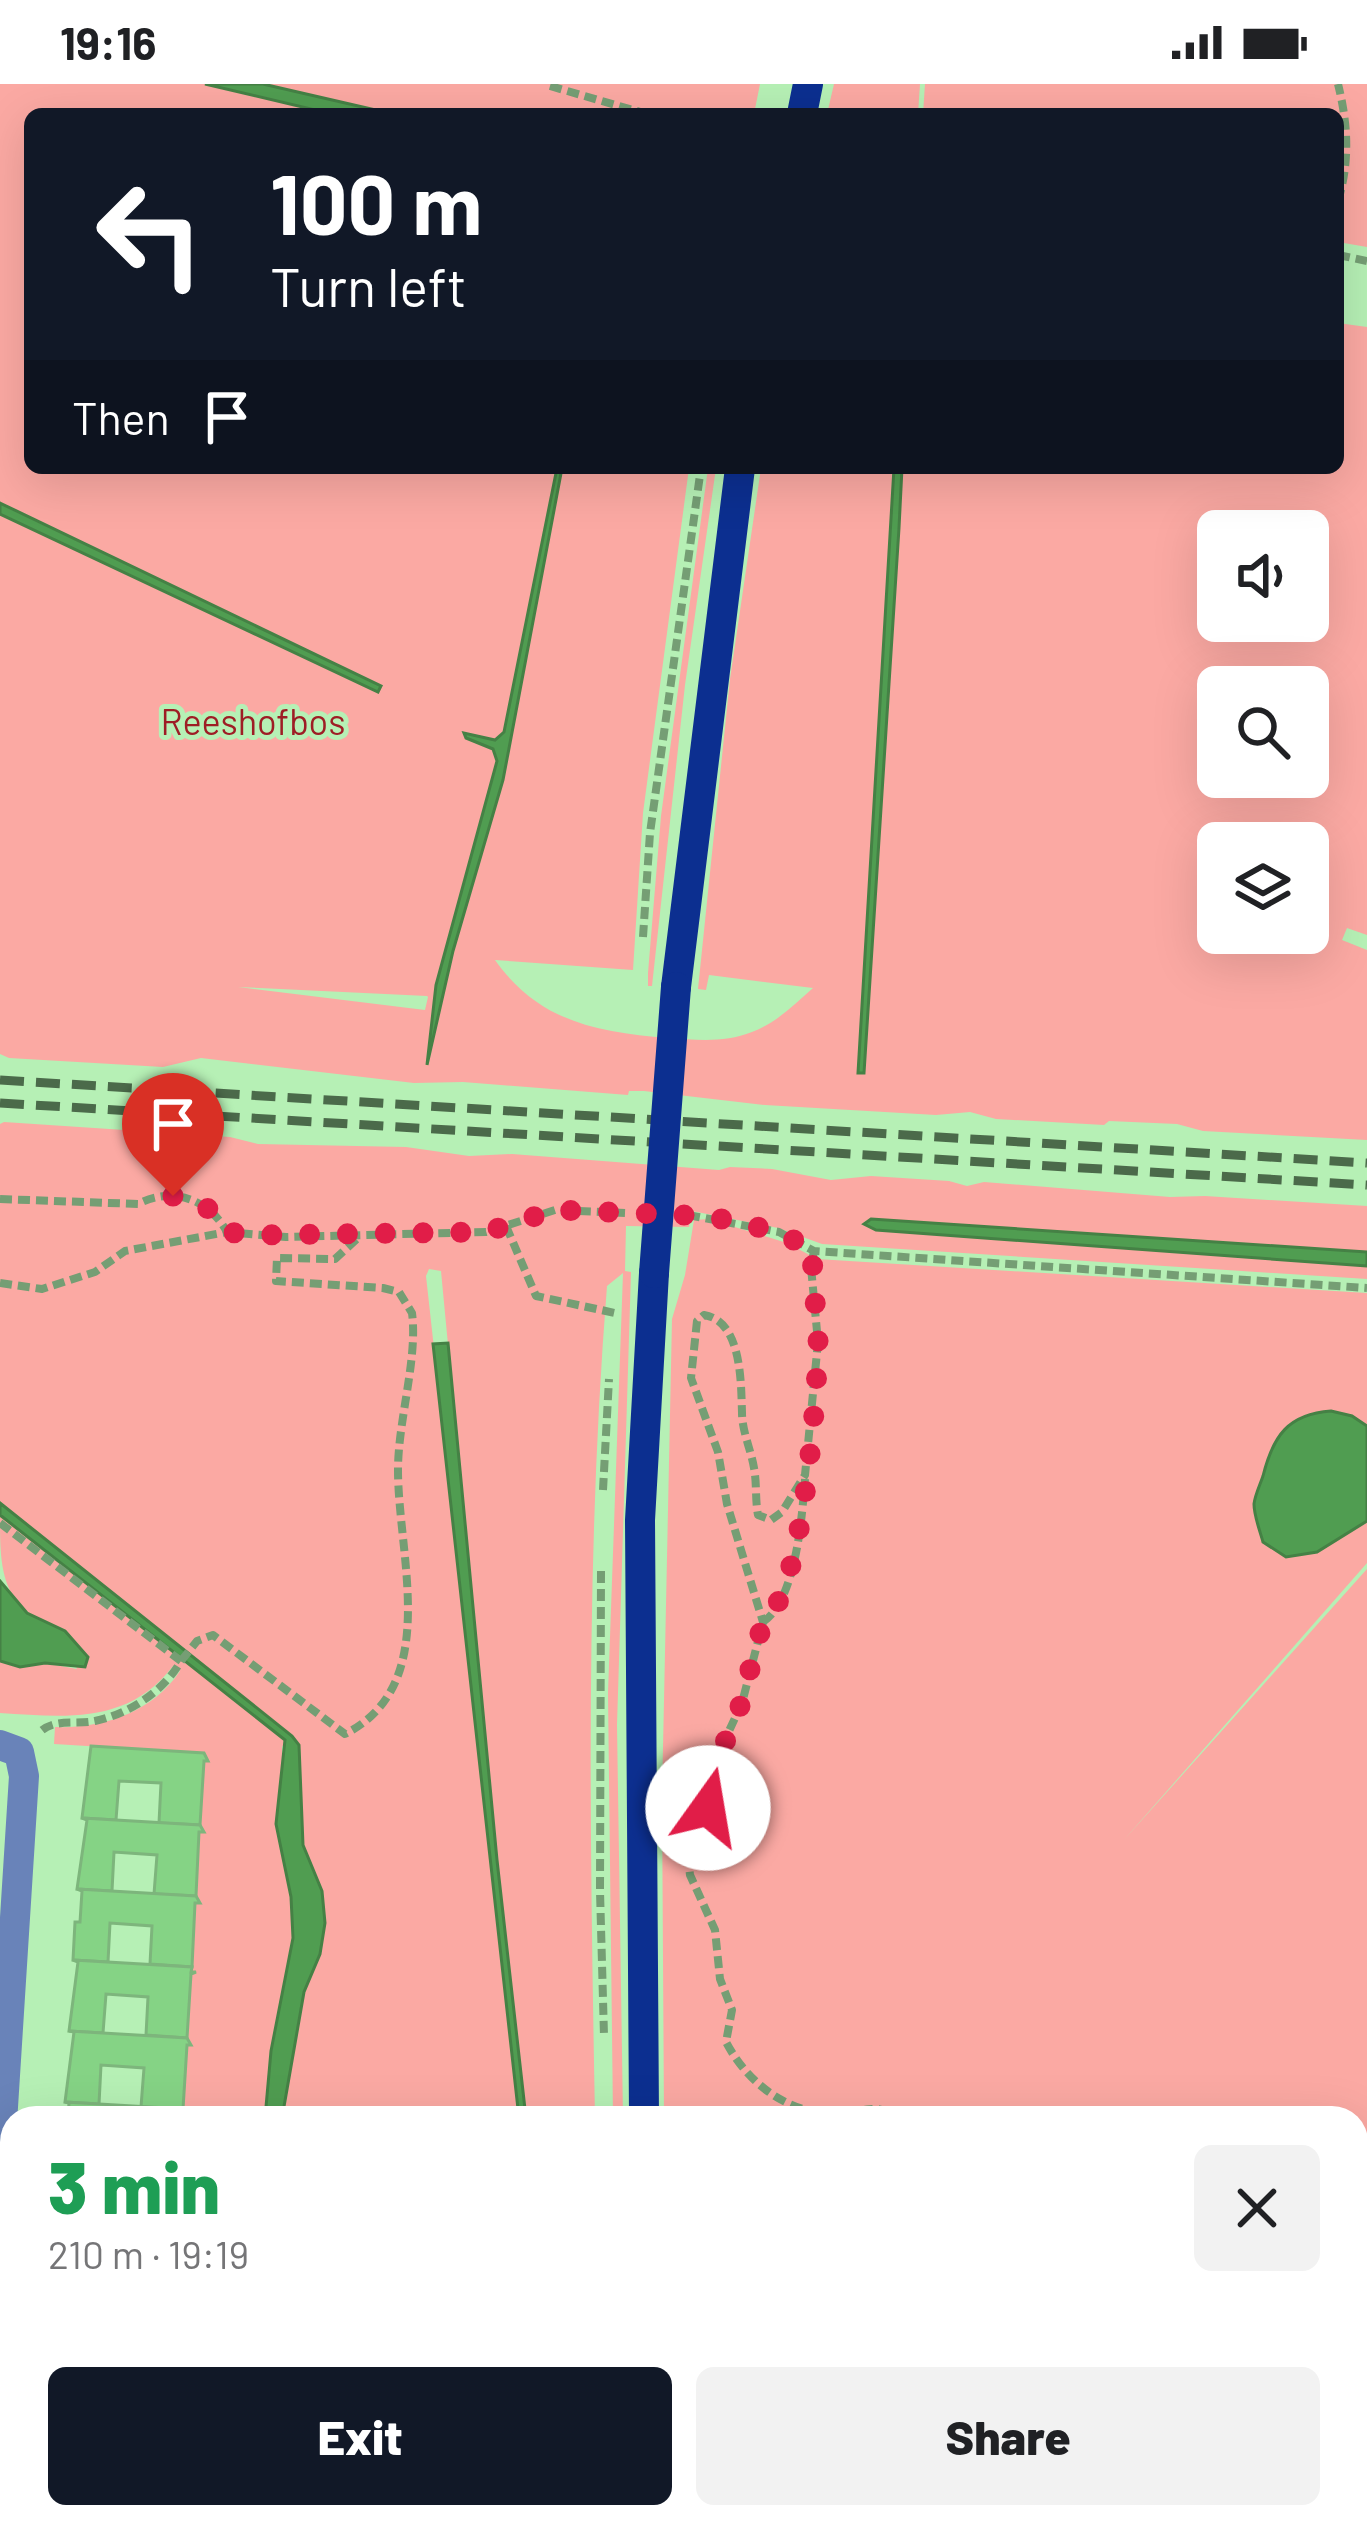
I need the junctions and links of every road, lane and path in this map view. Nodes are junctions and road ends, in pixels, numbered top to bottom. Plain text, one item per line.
1 (547, 85) edge
2 (626, 108) edge
3 (1344, 108) edge
4 (1344, 182) edge
5 (700, 474) edge
6 (739, 474) edge
7 (643, 947) dead end
8 (0, 1199) edge
9 (642, 1214) dead end
10 (686, 1215) dead end
11 (506, 1226) junction
12 (226, 1232) junction
13 (360, 1237) junction
14 (814, 1251) junction
15 (0, 1283) edge
16 (1367, 1288) edge
17 (614, 1313) dead end
18 (805, 1475) junction
19 (0, 1523) edge
20 (763, 1622) junction
21 (181, 1660) junction
22 (9, 1748) edge
23 (3, 2106) edge
24 (644, 2106) edge
25 (802, 2106) edge

1 - 2 path
3 - 4 path
5 - 7 path
6 - 24 main road, bridge
8 - 12 path
9 - 11 path
10 - 14 path
11 - 13 path
11 - 17 path
12 - 13 path
12 - 15 path
13 - 21 path
14 - 16 path
14 - 18 path
18 - 20 path
18 - 20 path
19 - 21 path
20 - 25 path
21 - 22 path
22 - 23 street

